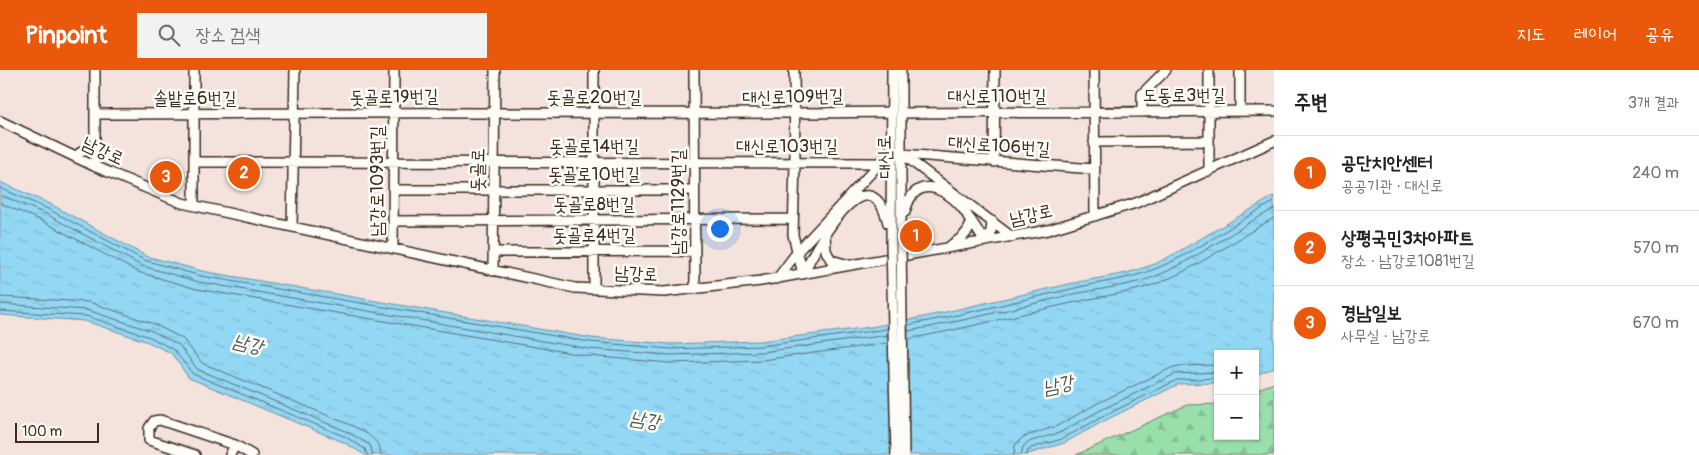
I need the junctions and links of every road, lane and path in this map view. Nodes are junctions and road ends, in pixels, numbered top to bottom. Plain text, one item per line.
1 (94, 70) edge
2 (194, 70) edge
3 (295, 70) edge
4 (394, 70) edge
5 (495, 70) edge
6 (594, 70) edge
7 (694, 70) edge
8 (794, 70) edge
9 (892, 70) edge
10 (901, 70) edge
11 (994, 70) edge
12 (1094, 70) edge
13 (1166, 70) edge
14 (1209, 70) edge
15 (1240, 70) edge
16 (1240, 111) junction
17 (1274, 111) edge
18 (896, 112) junction
19 (994, 112) junction
20 (1094, 112) junction
21 (1142, 112) junction
22 (1209, 112) junction
23 (495, 113) junction
24 (95, 114) junction
25 (194, 114) junction
26 (394, 114) junction
27 (594, 114) junction
28 (694, 114) junction
29 (794, 114) junction
30 (294, 115) junction
31 (0, 121) edge
32 (1209, 141) junction
33 (1274, 141) edge
34 (1094, 142) junction
35 (95, 144) junction
36 (891, 152) junction
37 (902, 154) junction
38 (76, 156) junction
39 (194, 162) junction
40 (494, 162) junction
41 (594, 162) junction
42 (694, 162) junction
43 (795, 162) junction
44 (994, 162) junction
45 (293, 163) junction
46 (394, 163) junction
47 (880, 163) junction
48 (94, 166) junction
49 (1094, 169) junction
50 (1209, 171) junction
51 (393, 190) junction
52 (494, 190) junction
53 (594, 190) junction
54 (694, 190) junction
55 (194, 205) junction
56 (1095, 216) junction
57 (969, 218) junction
58 (695, 219) junction
59 (793, 219) junction
60 (494, 220) junction
61 (594, 220) junction
62 (393, 221) junction
63 (992, 223) junction
64 (292, 227) junction
65 (902, 227) junction
66 (825, 232) junction
67 (891, 232) junction
68 (1012, 236) junction
69 (984, 240) junction
70 (948, 247) junction
71 (393, 248) junction
72 (594, 251) junction
73 (695, 251) junction
74 (798, 251) junction
75 (493, 252) junction
76 (852, 266) junction
77 (493, 270) junction
78 (803, 274) junction
79 (777, 279) junction
80 (594, 289) junction
81 (695, 289) junction
82 (235, 445) junction
83 (195, 455) edge
84 (230, 455) edge
85 (252, 455) edge
86 (896, 455) edge
87 (904, 455) edge

1 - 24 street
2 - 25 street
3 - 30 street
4 - 26 street, 남강로1093번길
5 - 23 street, 돗골로
6 - 27 street
7 - 28 street, 남강로1129번길
8 - 29 street
9 - 18 street, 대신로
10 - 18 street, 대신로
11 - 19 street
12 - 20 street
13 - 21 street
14 - 22 street
15 - 16 street
16 - 17 street, 도동로3번길
16 - 22 street, 도동로3번길
18 - 19 street, 대신로110번길
18 - 29 street, 대신로109번길
18 - 36 street, 대신로
18 - 37 street, 대신로
19 - 20 street, 대신로110번길
19 - 44 street
20 - 21 street, 도동로3번길
20 - 34 street
21 - 22 street, 도동로3번길
22 - 32 street
23 - 26 street, 돗골로19번길
23 - 27 street, 돗골로20번길
23 - 40 street, 돗골로
24 - 25 street, 솔밭로6번길
24 - 35 street
25 - 30 street, 솔밭로6번길
25 - 39 street
26 - 30 street, 돗골로19번길
26 - 46 street, 남강로1093번길
27 - 28 street, 돗골로20번길
27 - 41 street
28 - 29 street, 대신로109번길
28 - 42 street, 남강로1129번길
29 - 43 street
30 - 45 street
31 - 38 street, 남강로
32 - 34 street
32 - 50 street
33 - 50 street, 남강로
34 - 49 street
35 - 38 street
35 - 48 street
36 - 47 street
36 - 67 street, 대신로
37 - 44 street, 대신로106번길
37 - 63 street
37 - 65 street, 대신로
38 - 48 street, 남강로
39 - 45 street, 돗골로14번길
39 - 55 street
40 - 41 street, 돗골로14번길
40 - 46 street, 돗골로14번길
40 - 52 street, 돗골로
41 - 42 street, 돗골로14번길
41 - 53 street
42 - 43 street, 대신로103번길
42 - 54 street, 남강로1129번길
43 - 47 street, 대신로103번길
43 - 59 street
44 - 49 street, 대신로106번길
45 - 46 street, 돗골로14번길
45 - 64 street
46 - 51 street, 남강로1093번길
47 - 74 street
48 - 55 street, 남강로
49 - 56 street
50 - 56 street, 남강로
51 - 52 street, 돗골로10번길
51 - 62 street, 남강로1093번길
52 - 53 street, 돗골로10번길
52 - 60 street, 돗골로
53 - 54 street, 돗골로10번길
53 - 61 street
54 - 58 street, 남강로1129번길
55 - 64 street, 남강로
56 - 68 street, 남강로
57 - 63 street
57 - 65 street
57 - 69 street
57 - 70 street
58 - 59 street, 돗골로8번길
58 - 61 street, 돗골로8번길
58 - 73 street, 남강로1129번길
59 - 74 street
60 - 61 street, 돗골로8번길
60 - 62 street, 돗골로8번길
60 - 75 street, 돗골로
61 - 72 street
62 - 71 street, 남강로1093번길
63 - 68 street
63 - 69 street
64 - 71 street, 남강로
65 - 87 street, 대신로, bridge
66 - 67 street
66 - 76 street
66 - 78 street
67 - 86 street, 대신로, bridge
68 - 69 street, 남강로
69 - 70 street, 남강로
70 - 76 street, 남강로
71 - 77 street, 남강로
72 - 73 street, 돗골로4번길
72 - 75 street, 돗골로4번길
72 - 80 street
73 - 81 street, 남강로1129번길
74 - 78 street
74 - 79 street
75 - 77 street, 돗골로
76 - 78 street, 남강로
77 - 80 street, 남강로
78 - 79 street, 남강로
79 - 81 street, 남강로
80 - 81 street, 남강로
82 - 83 street
82 - 84 street
82 - 85 street

